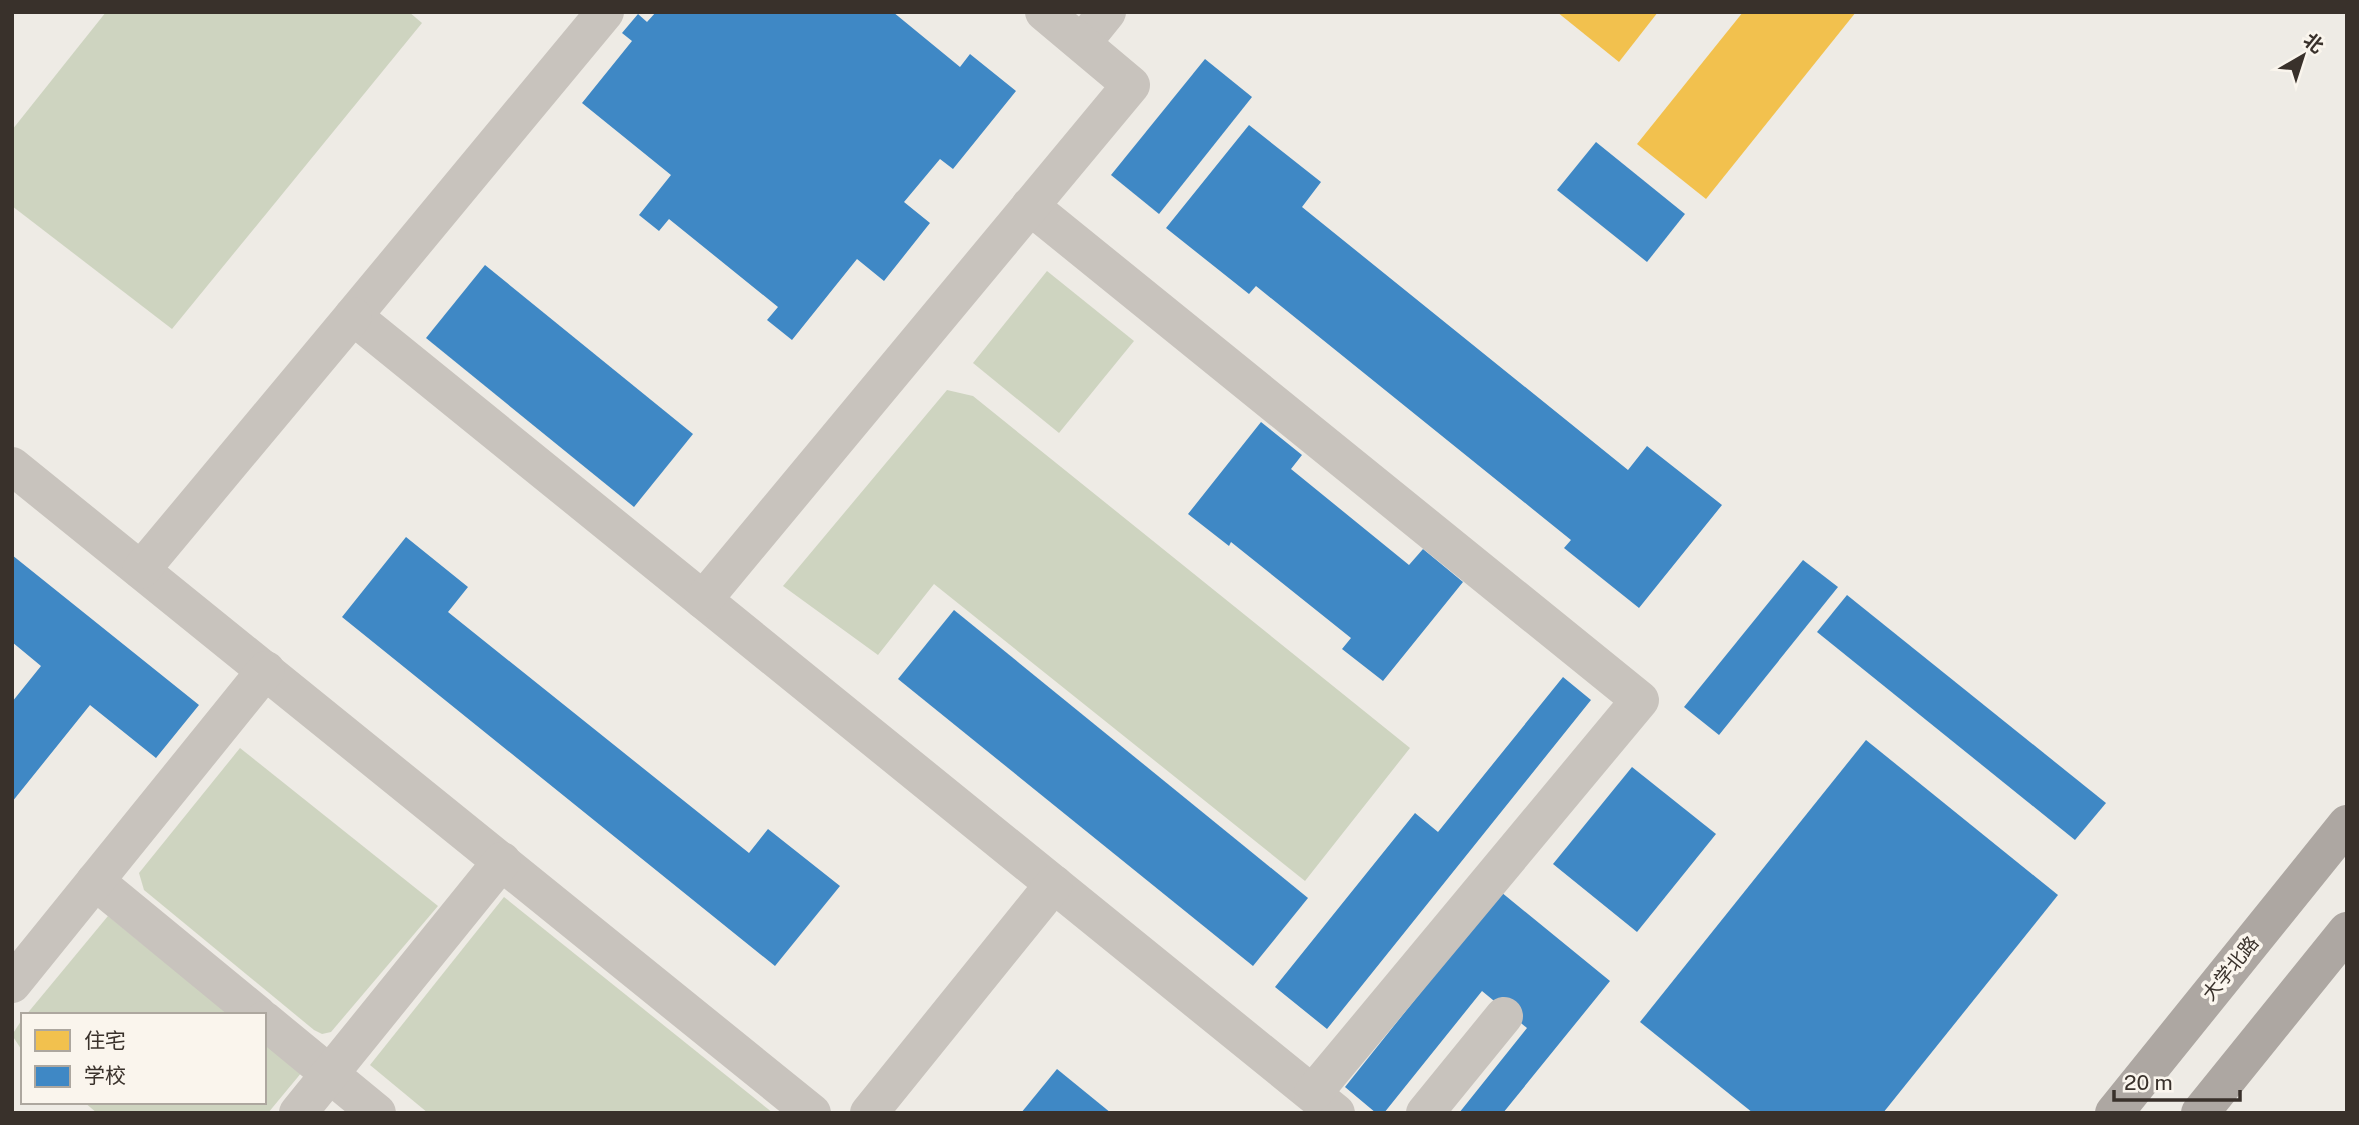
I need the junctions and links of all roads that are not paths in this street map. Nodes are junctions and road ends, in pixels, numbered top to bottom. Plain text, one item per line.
1 (606, 12) edge
2 (1044, 12) edge
3 (1107, 12) edge
4 (1082, 43) junction
5 (1031, 206) junction
6 (353, 316) junction
7 (12, 466) edge
8 (141, 570) junction
9 (703, 600) junction
10 (266, 670) junction
11 (2347, 824) edge
12 (502, 861) junction
13 (95, 881) junction
14 (1054, 884) junction
15 (2347, 931) edge
16 (12, 984) edge
17 (256, 1013) edge
18 (1504, 1016) dead end
19 (266, 1022) edge
20 (330, 1073) junction
21 (1324, 1103) edge
22 (298, 1113) edge
23 (377, 1113) edge
24 (813, 1113) edge
25 (869, 1113) edge
26 (1425, 1113) edge
27 (2114, 1113) edge
28 (2200, 1113) edge

1 - 6 lane
2 - 4 lane
3 - 4 lane
4 - 5 lane
5 - 9 lane
5 - 21 lane
6 - 8 lane
6 - 9 lane
7 - 8 lane
8 - 10 lane
9 - 14 lane
10 - 12 lane
10 - 13 lane
11 - 27 main road, 大学北路
12 - 20 lane
12 - 24 lane
13 - 16 lane
13 - 17 lane
14 - 21 lane
14 - 25 lane
15 - 28 main road
18 - 26 lane
19 - 20 lane
20 - 22 lane
20 - 23 lane

